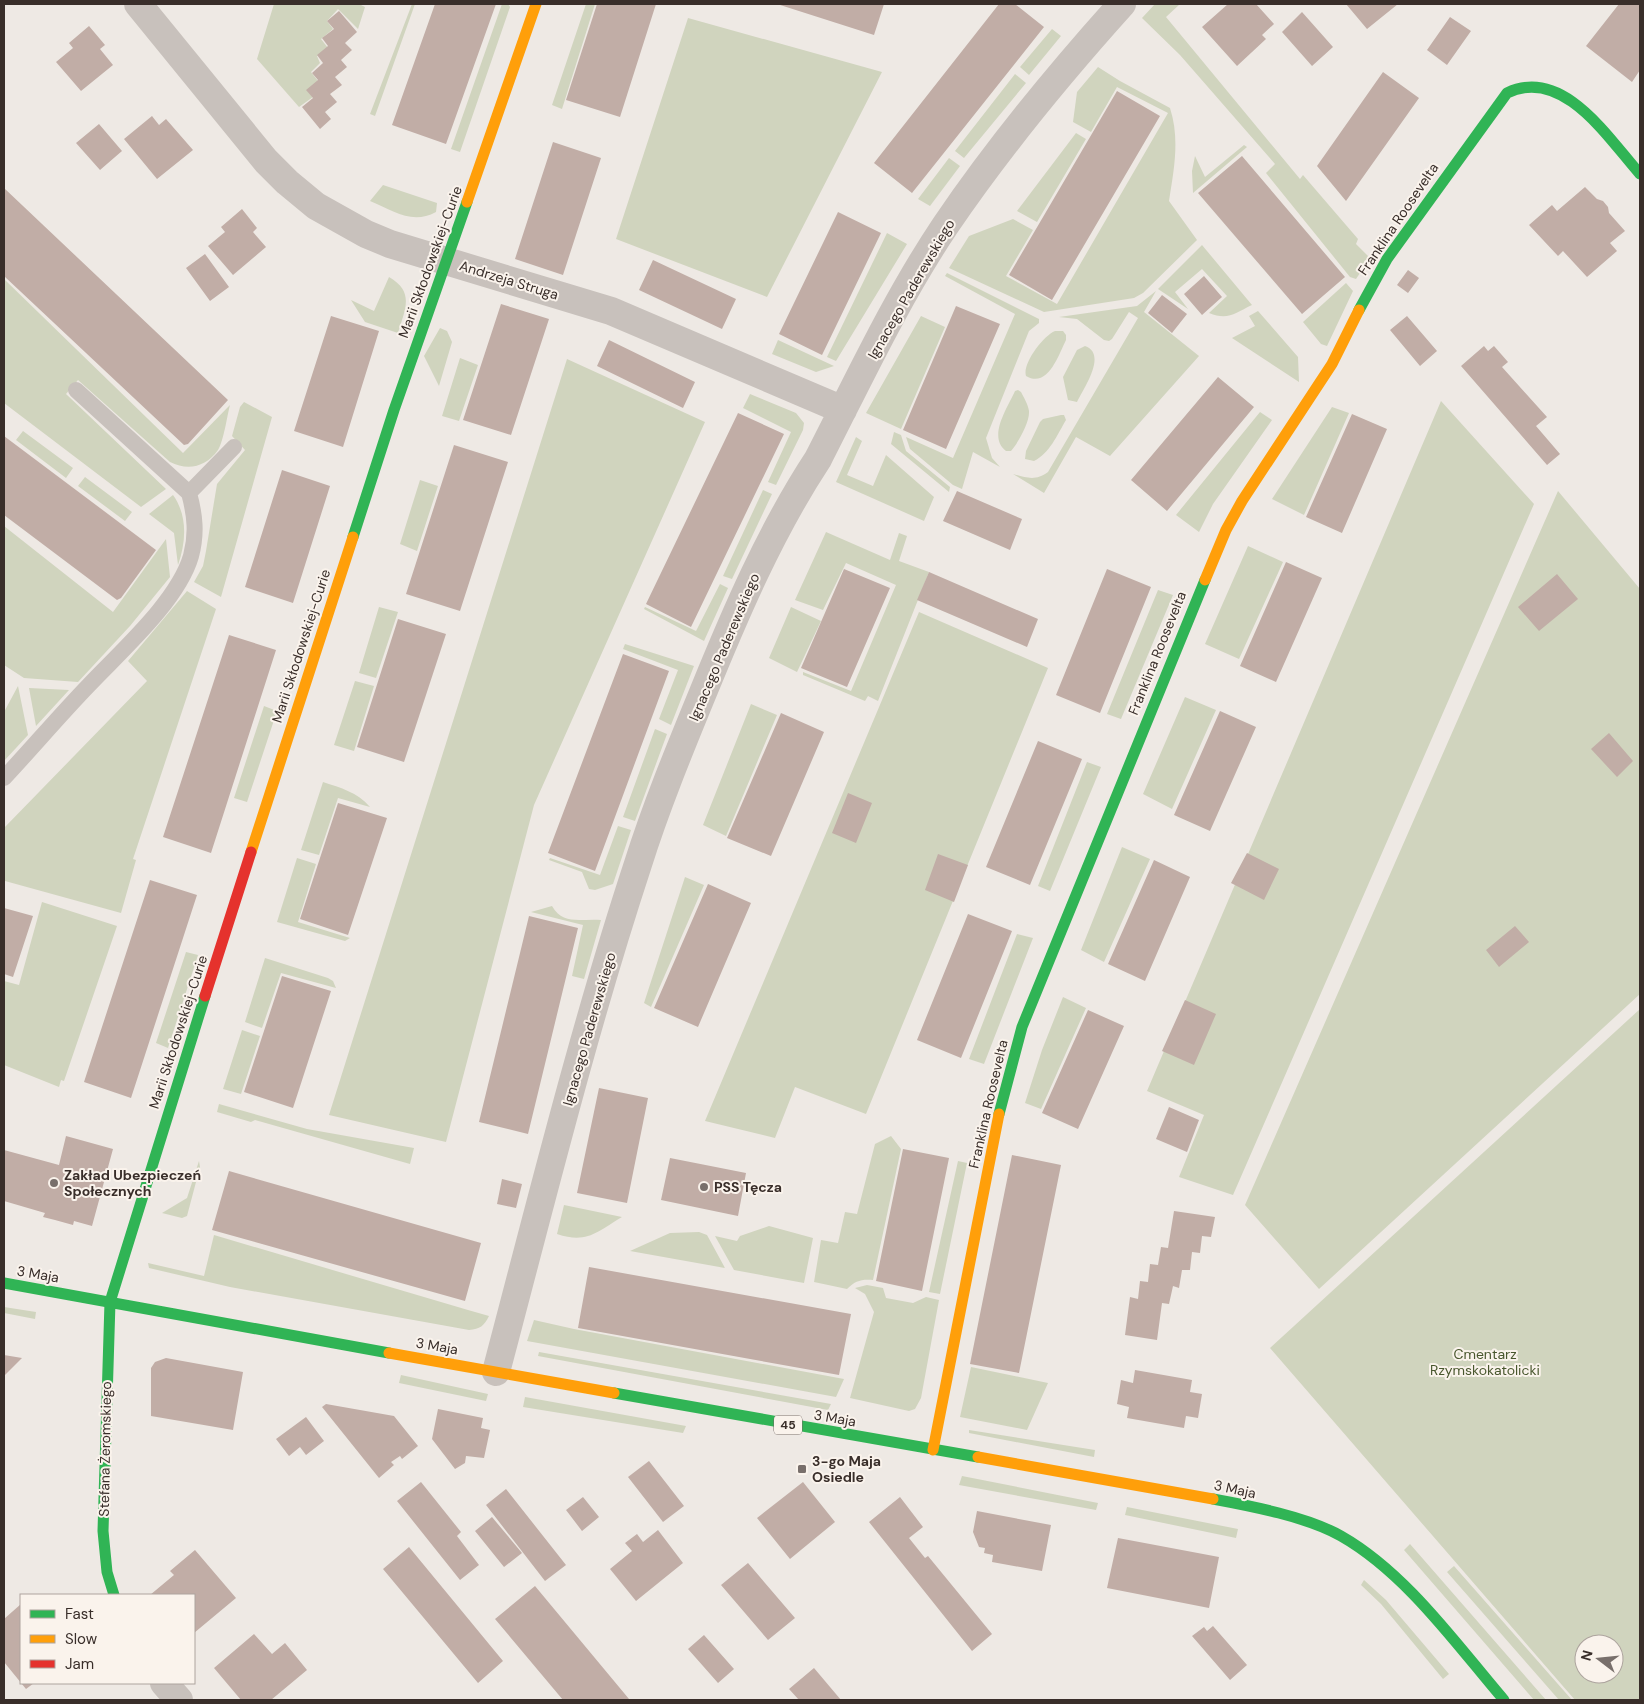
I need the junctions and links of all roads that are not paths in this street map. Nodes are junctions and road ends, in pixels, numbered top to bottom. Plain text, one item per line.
1 (138, 4) edge
2 (536, 4) edge
3 (1122, 4) edge
4 (1640, 174) edge
5 (446, 262) junction
6 (76, 390) dead end
7 (843, 410) junction
8 (234, 447) dead end
9 (189, 492) junction
10 (4, 778) edge
11 (4, 1283) edge
12 (110, 1302) junction
13 (496, 1372) junction
14 (933, 1450) junction
15 (114, 1594) edge
16 (165, 1684) edge
17 (179, 1700) edge
18 (1504, 1700) edge

1 - 5 street, Andrzeja Struga
2 - 5 street, Marii Skłodowskiej-Curie
3 - 7 street, Ignacego Paderewskiego
4 - 14 street, Franklina Roosevelta
5 - 7 street, Andrzeja Struga
5 - 12 street, Marii Skłodowskiej-Curie
6 - 9 lane
7 - 13 street, Ignacego Paderewskiego
8 - 9 lane
9 - 10 lane
11 - 12 street, 3 Maja / 45
12 - 13 street, 3 Maja / 45
12 - 15 street, Stefana Żeromskiego
13 - 14 street, 3 Maja / 45
14 - 18 street, 3 Maja / 45
16 - 17 street

